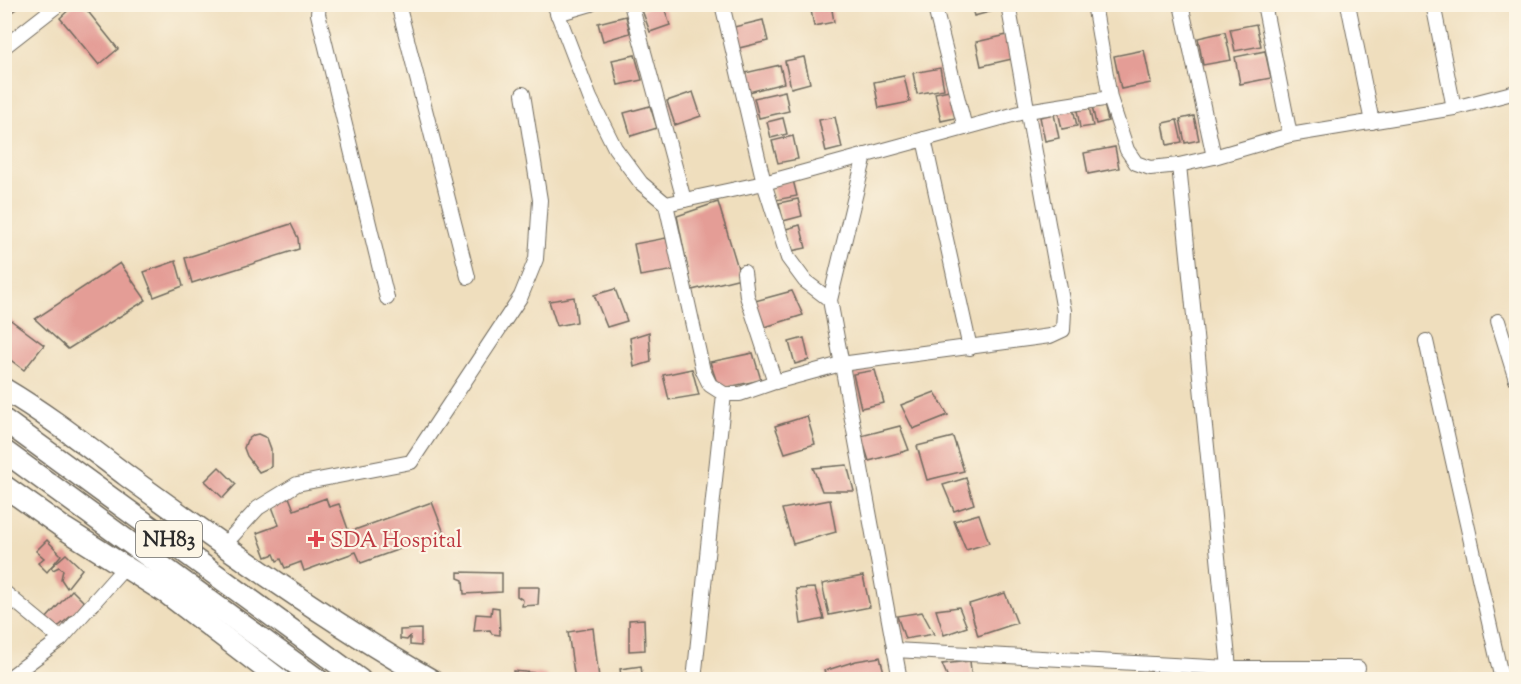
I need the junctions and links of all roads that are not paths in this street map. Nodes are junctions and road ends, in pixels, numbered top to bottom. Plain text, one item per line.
1 (59, 4) edge
2 (320, 4) edge
3 (398, 4) edge
4 (591, 4) edge
5 (631, 4) edge
6 (722, 4) edge
7 (934, 4) edge
8 (1008, 4) edge
9 (1094, 4) edge
10 (1181, 4) edge
11 (1264, 4) edge
12 (1348, 4) edge
13 (1433, 4) edge
14 (555, 9) edge
15 (4, 47) edge
16 (1516, 92) edge
17 (523, 94) dead end
18 (1110, 98) junction
19 (1454, 108) junction
20 (1027, 111) junction
21 (1372, 122) junction
22 (965, 128) junction
23 (1290, 135) junction
24 (924, 139) junction
25 (865, 155) junction
26 (1214, 157) junction
27 (1179, 165) junction
28 (764, 183) junction
29 (684, 200) junction
30 (666, 204) junction
31 (744, 272) dead end
32 (468, 277) dead end
33 (387, 298) dead end
34 (830, 300) junction
35 (1498, 321) dead end
36 (1426, 341) dead end
37 (970, 348) junction
38 (841, 364) junction
39 (1516, 380) edge
40 (775, 382) junction
41 (4, 389) edge
42 (724, 394) junction
43 (4, 420) edge
44 (4, 451) edge
45 (4, 486) edge
46 (224, 545) junction
47 (125, 567) junction
48 (4, 592) edge
49 (61, 639) junction
50 (894, 650) junction
51 (1229, 668) junction
52 (1358, 668) dead end
53 (309, 673) edge
54 (6, 680) edge
55 (280, 680) edge
56 (360, 680) edge
57 (431, 680) edge
58 (694, 680) edge
59 (900, 680) edge
60 (1502, 680) edge

1 - 15 street
2 - 33 street
3 - 32 street
4 - 14 street
5 - 29 street
6 - 28 street
7 - 22 street
8 - 20 street
9 - 18 street
10 - 26 street
11 - 23 street
12 - 21 street
13 - 19 street
14 - 30 street
16 - 19 street
17 - 46 street
18 - 20 street
18 - 27 street
19 - 21 street
20 - 22 street
20 - 37 street
21 - 23 street
22 - 24 street
23 - 26 street
24 - 25 street
24 - 37 street
25 - 28 street
25 - 34 street
26 - 27 street
27 - 51 street
28 - 29 street
28 - 34 street
29 - 30 street
30 - 42 street
31 - 40 street
34 - 38 street
35 - 39 street
36 - 60 street
37 - 38 street
38 - 40 street
38 - 50 street
40 - 42 street
41 - 46 highway
42 - 58 street
43 - 56 highway, NH83
44 - 53 highway, NH83
45 - 47 highway
46 - 57 highway
47 - 49 street
47 - 55 highway
48 - 49 street
49 - 54 street
50 - 51 street
50 - 59 street
51 - 52 street

